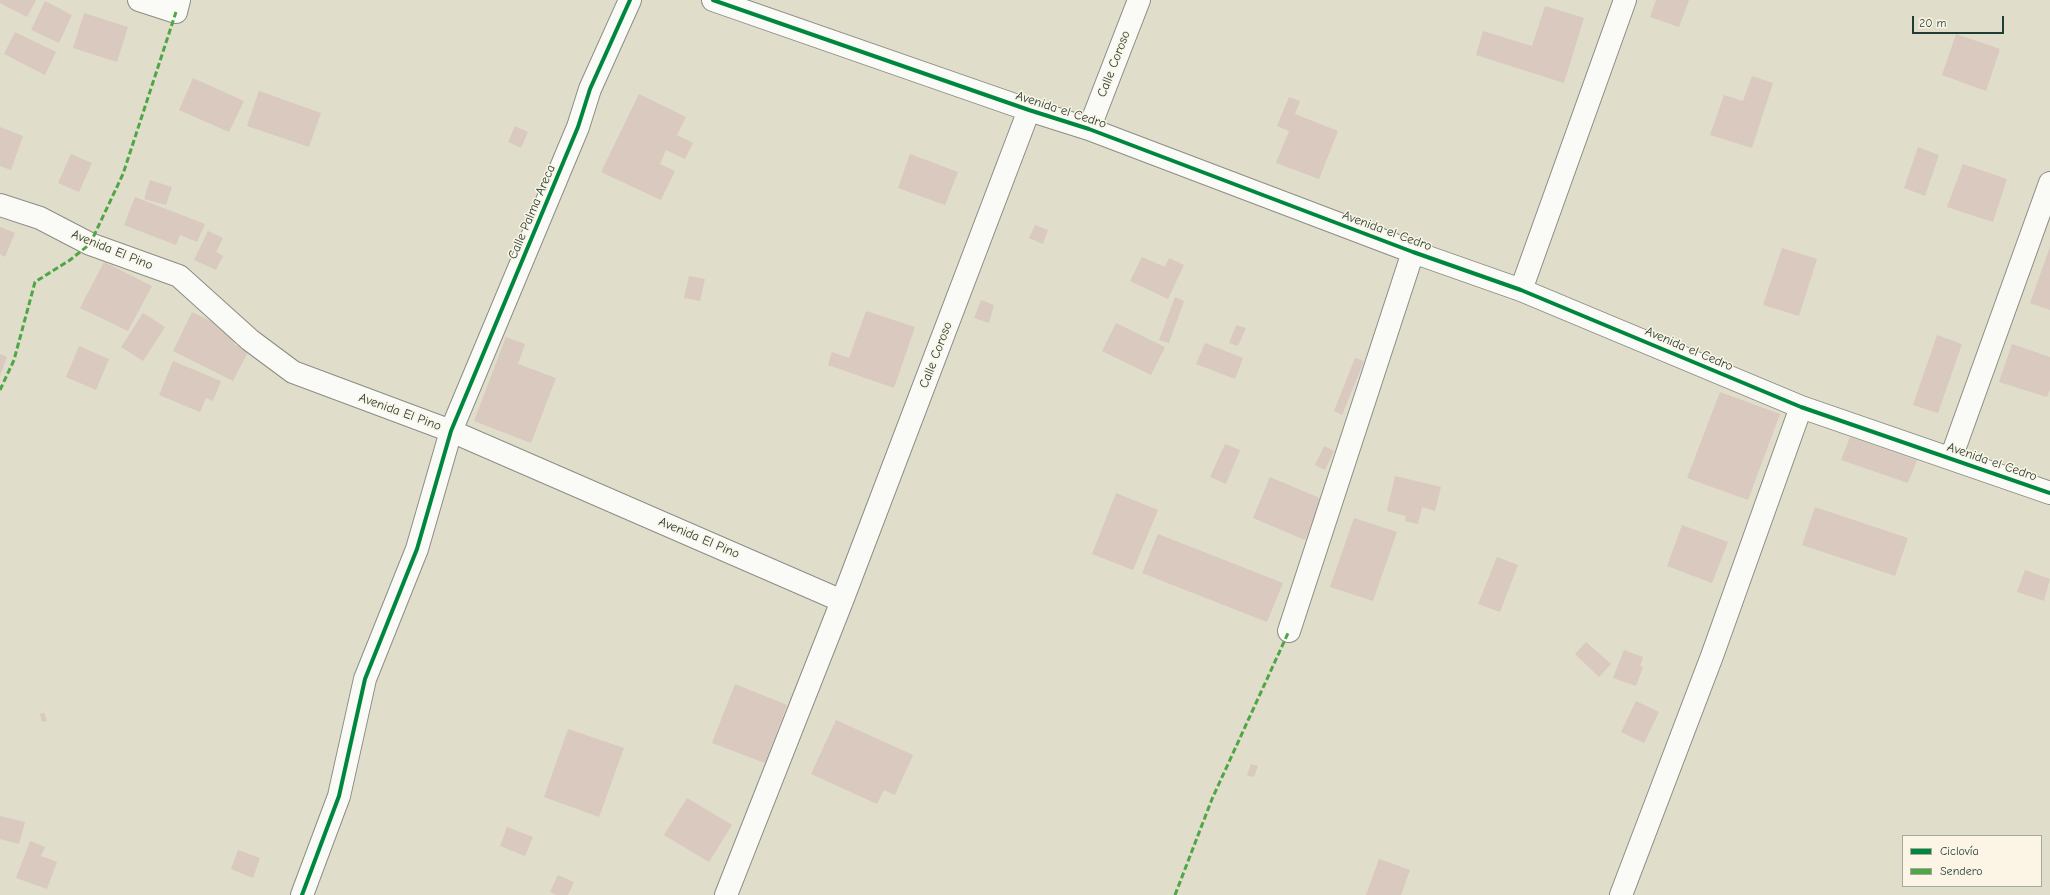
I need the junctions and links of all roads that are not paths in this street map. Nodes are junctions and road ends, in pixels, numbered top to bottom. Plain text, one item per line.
1 (139, 0) edge
2 (630, 0) edge
3 (713, 0) edge
4 (1139, 0) edge
5 (1625, 0) edge
6 (177, 6) edge
7 (1029, 110) junction
8 (1089, 129) junction
9 (2050, 184) edge
10 (0, 206) edge
11 (1413, 252) junction
12 (1521, 290) junction
13 (1801, 406) junction
14 (451, 431) junction
15 (1951, 458) junction
16 (2050, 493) edge
17 (842, 601) junction
18 (1289, 631) dead end
19 (302, 895) edge
20 (726, 895) edge
21 (1621, 895) edge

1 - 6 street
2 - 14 street, Calle Palma Areca
3 - 7 street, Avenida el Cedro
4 - 8 street, Calle Coroso
5 - 12 street
7 - 8 street, Avenida el Cedro
7 - 17 street, Calle Coroso
8 - 11 street, Avenida el Cedro
9 - 15 street
10 - 14 street, Avenida El Pino
11 - 12 street, Avenida el Cedro
11 - 18 street
12 - 13 street, Avenida el Cedro
13 - 15 street, Avenida el Cedro
13 - 21 street
14 - 17 street, Avenida El Pino
14 - 19 street, Calle Palma Areca
15 - 16 street, Avenida el Cedro
17 - 20 street, Calle Coroso

